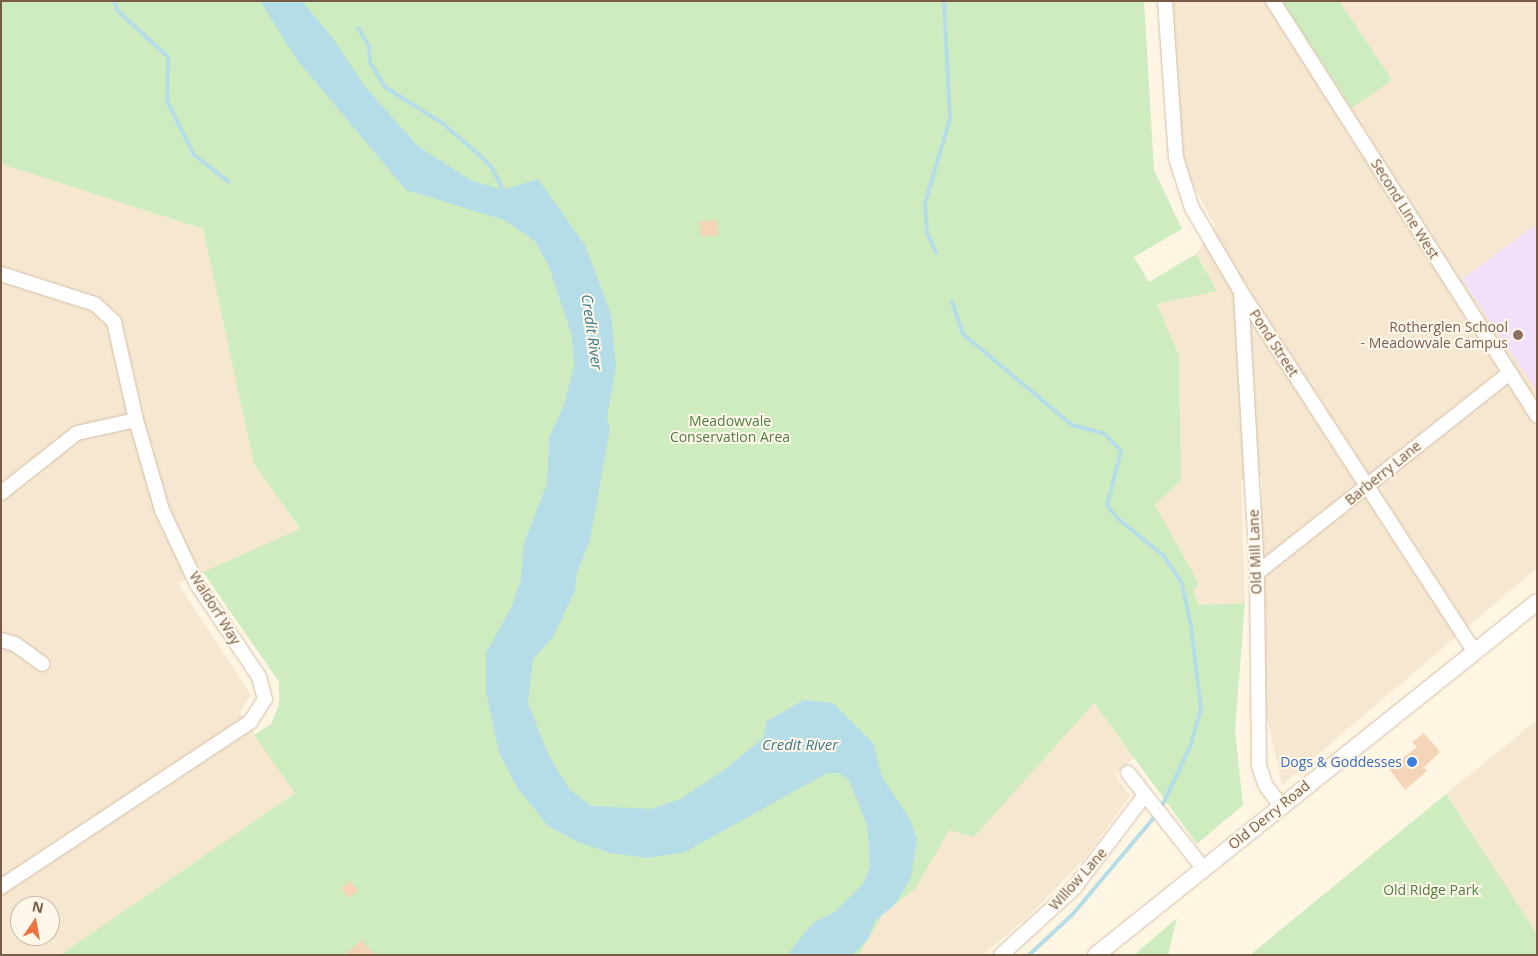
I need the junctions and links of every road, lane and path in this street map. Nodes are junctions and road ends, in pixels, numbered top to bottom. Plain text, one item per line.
1 (1165, 1) edge
2 (1272, 1) edge
3 (1, 274) edge
4 (1241, 292) junction
5 (1509, 373) junction
6 (1537, 416) edge
7 (136, 420) junction
8 (1366, 487) junction
9 (1, 493) edge
10 (1257, 573) junction
11 (1537, 602) edge
12 (1, 640) edge
13 (1474, 651) junction
14 (43, 664) dead end
15 (1128, 773) dead end
16 (1152, 804) junction
17 (1281, 806) junction
18 (1203, 868) junction
19 (1, 888) edge
20 (1001, 955) edge
21 (1096, 955) edge

1 - 4 street, Pond Street
2 - 5 street, Second Line West
3 - 7 street, Waldorf Way
4 - 8 street, Pond Street
4 - 10 street, Old Mill Lane
5 - 6 street, Second Line West
5 - 8 street, Barberry Lane
7 - 9 street
7 - 19 street, Waldorf Way
8 - 10 street, Barberry Lane
8 - 13 street, Pond Street
10 - 17 street, Old Mill Lane
11 - 13 street, Old Derry Road
12 - 14 street
13 - 17 street, Old Derry Road
15 - 16 street
16 - 18 street
16 - 20 street, Willow Lane
17 - 18 street, Old Derry Road
18 - 21 street, Old Derry Road

